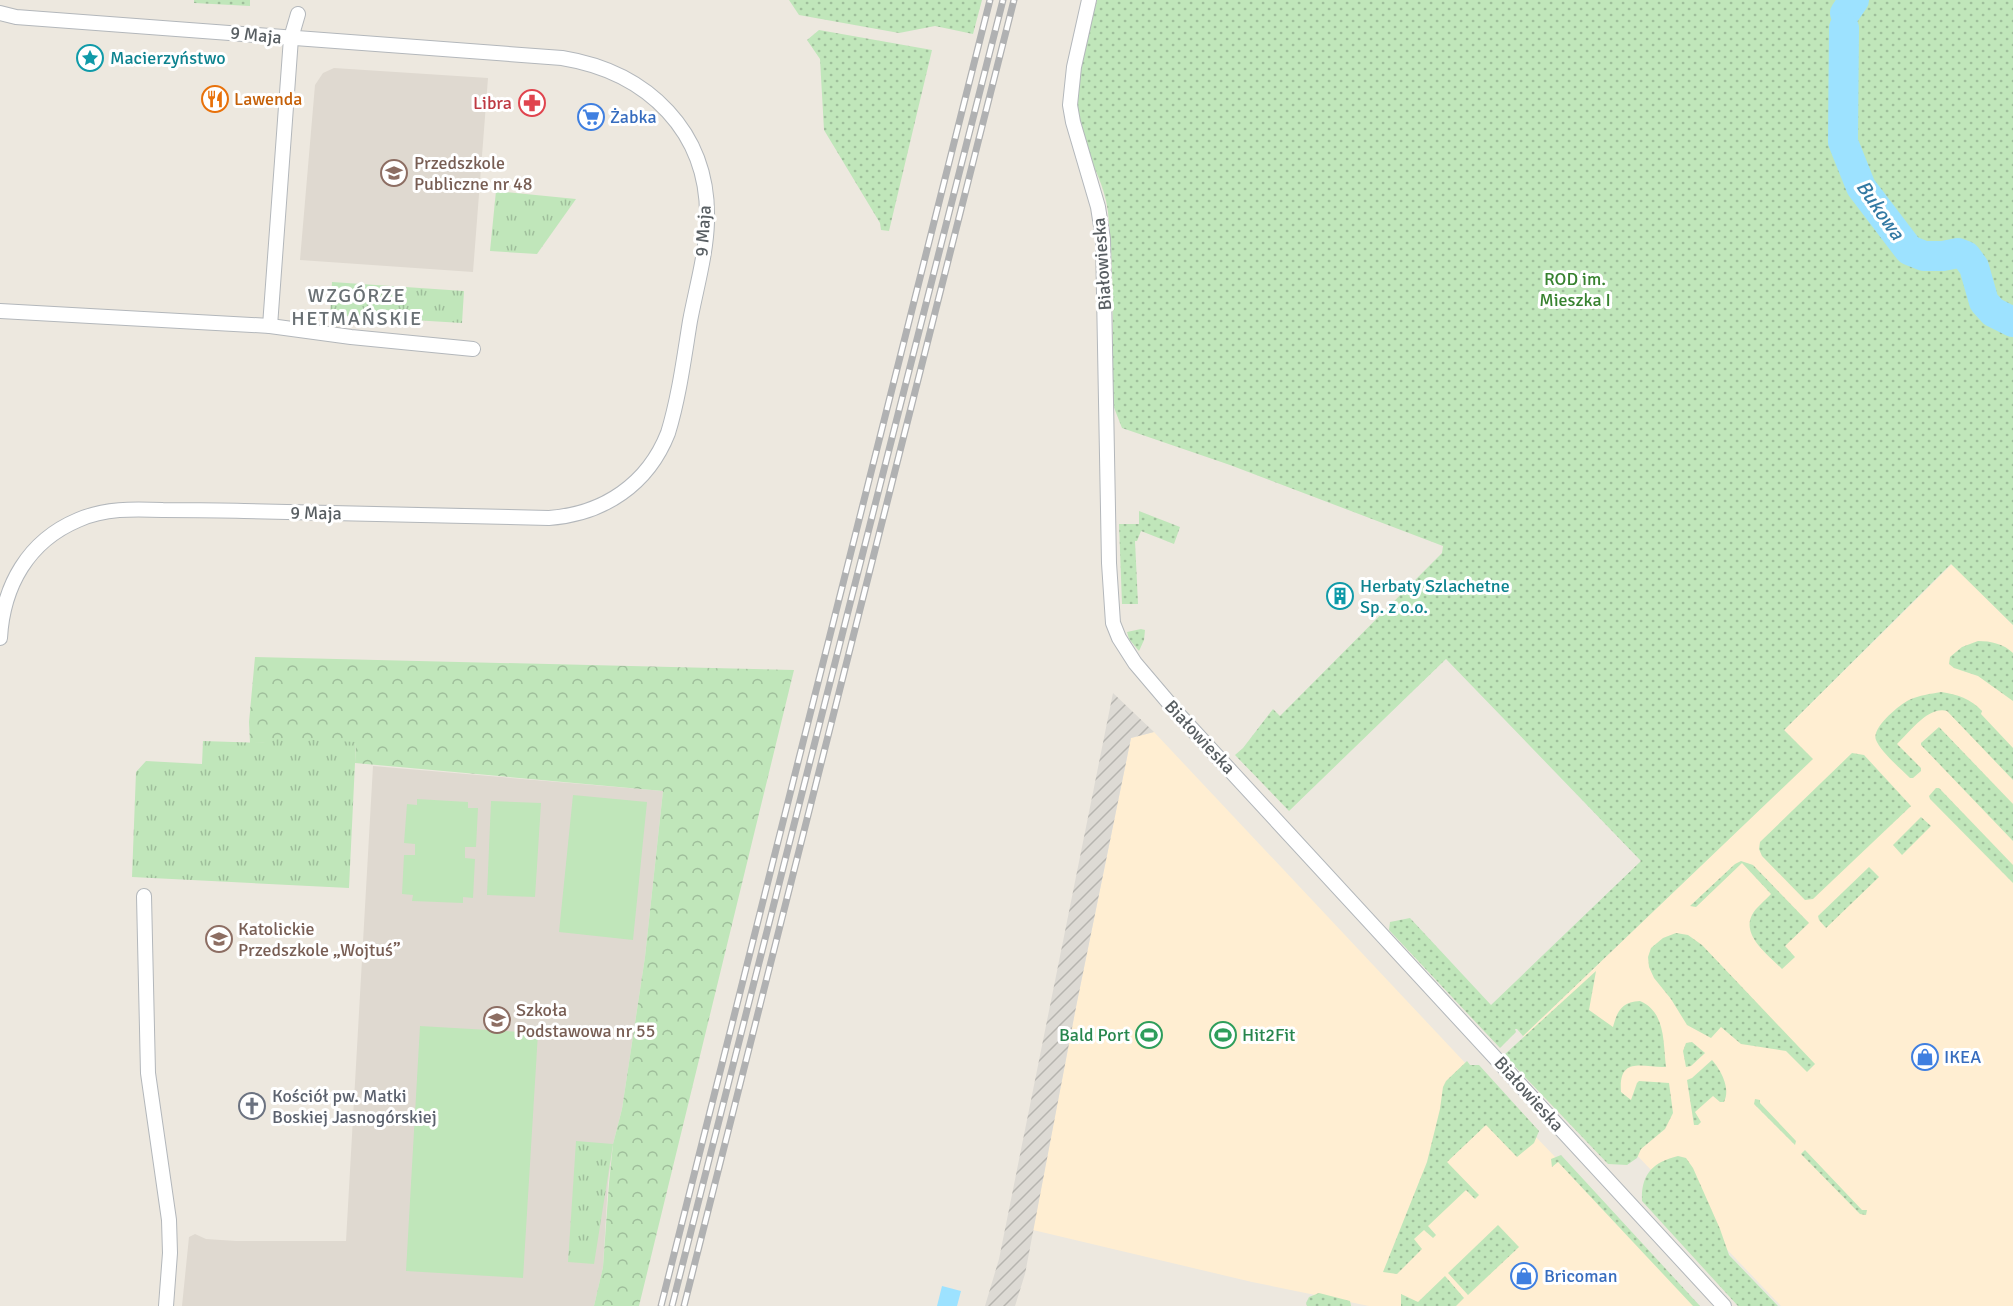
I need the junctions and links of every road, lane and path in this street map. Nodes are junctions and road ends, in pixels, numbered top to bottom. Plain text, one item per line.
1 (1089, 0) edge
2 (0, 13) edge
3 (298, 14) dead end
4 (291, 38) junction
5 (0, 311) edge
6 (270, 326) junction
7 (473, 349) dead end
8 (0, 638) edge
9 (144, 896) dead end
10 (167, 1300) edge
11 (1724, 1306) edge

1 - 11 street, Białowieska
2 - 4 street, 9 Maja
3 - 4 street
4 - 6 street
4 - 8 street, 9 Maja
5 - 6 street
6 - 7 street
9 - 10 street

